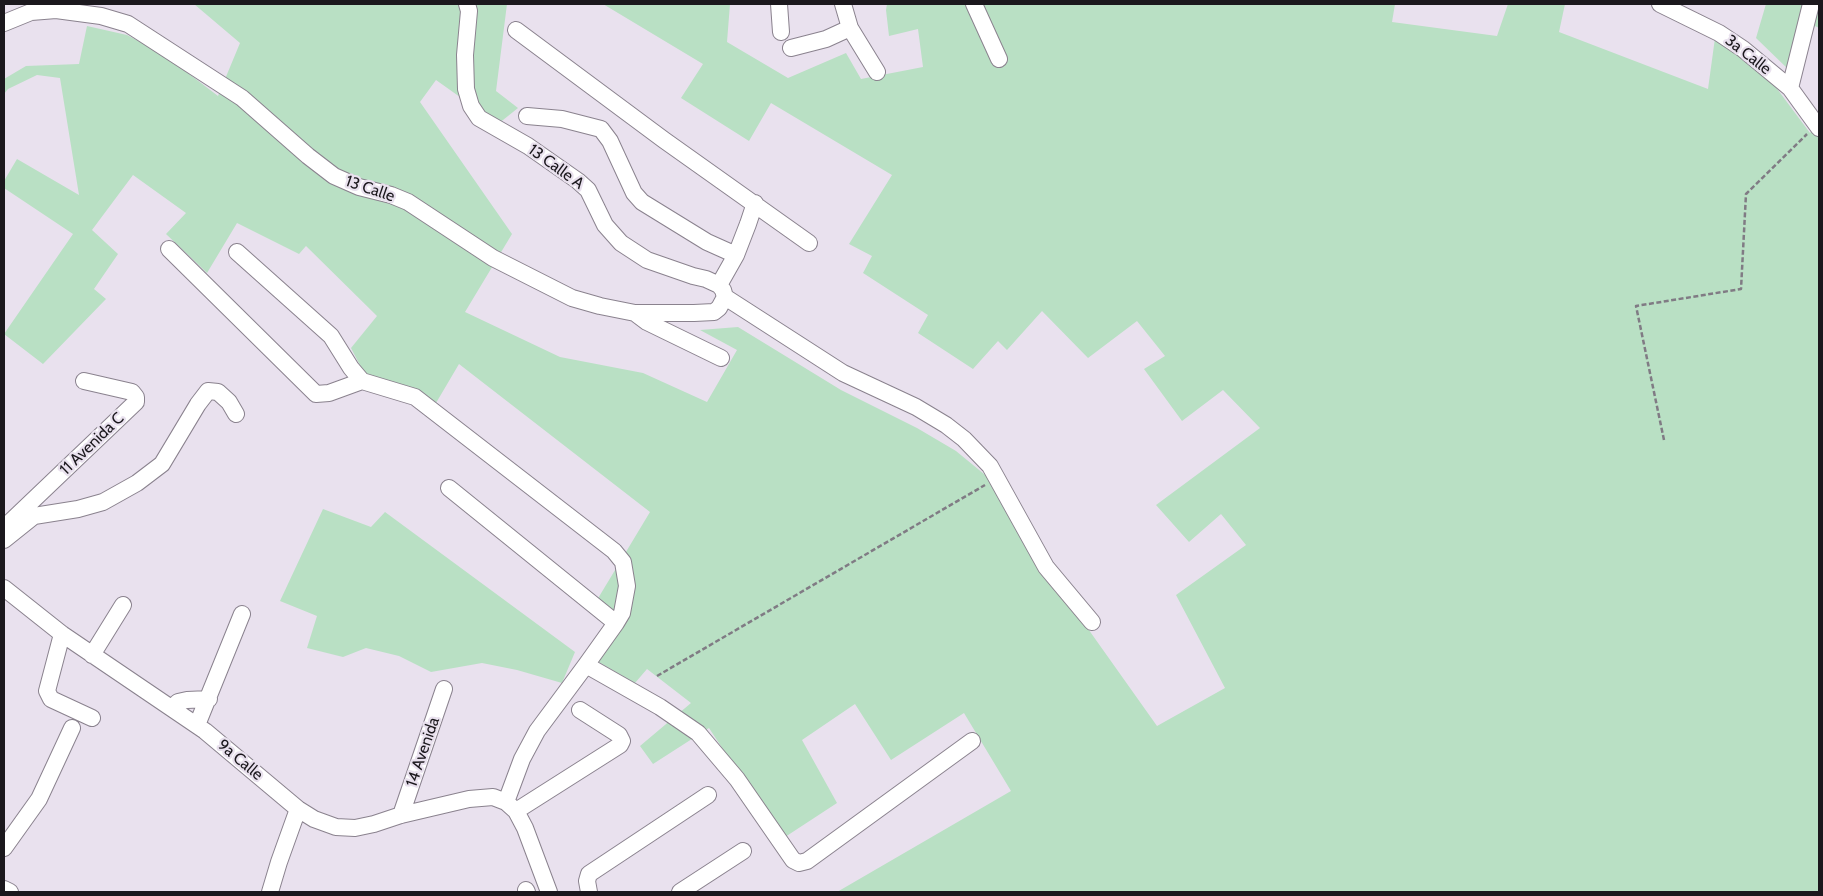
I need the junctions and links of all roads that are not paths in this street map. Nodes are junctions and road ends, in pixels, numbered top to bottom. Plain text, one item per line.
1 (467, 4) edge
2 (779, 4) edge
3 (974, 4) edge
4 (1660, 4) edge
5 (1812, 4) edge
6 (843, 7) edge
7 (6, 22) edge
8 (516, 30) dead end
9 (781, 32) dead end
10 (854, 34) junction
11 (791, 48) dead end
12 (999, 59) dead end
13 (877, 72) dead end
14 (1790, 88) junction
15 (526, 116) dead end
16 (1818, 126) edge
17 (755, 203) junction
18 (809, 243) dead end
19 (169, 249) dead end
20 (237, 252) dead end
21 (736, 255) junction
22 (722, 295) junction
23 (635, 313) junction
24 (721, 358) dead end
25 (84, 381) dead end
26 (362, 381) junction
27 (236, 414) dead end
28 (449, 488) dead end
29 (4, 528) edge
30 (4, 540) edge
31 (4, 588) edge
32 (123, 605) dead end
33 (242, 614) dead end
34 (1092, 622) dead end
35 (616, 623) junction
36 (62, 634) junction
37 (92, 655) junction
38 (586, 665) junction
39 (444, 689) dead end
40 (209, 699) junction
41 (172, 708) junction
42 (580, 710) dead end
43 (92, 718) dead end
44 (198, 725) junction
45 (72, 728) dead end
46 (972, 741) dead end
47 (708, 795) dead end
48 (511, 806) junction
49 (298, 809) junction
50 (401, 814) junction
51 (4, 848) edge
52 (743, 851) dead end
53 (4, 889) edge
54 (10, 892) edge
55 (270, 892) edge
56 (549, 892) edge
57 (589, 892) edge
58 (680, 892) edge

1 - 22 street, 13 Calle A
2 - 9 street
3 - 12 street
4 - 14 street, 3a Calle
5 - 14 street
6 - 10 street
7 - 23 street, 13 Calle
8 - 17 street
10 - 11 street
10 - 13 street
14 - 16 street, 3a Calle
15 - 21 street
17 - 18 street
17 - 21 street
19 - 26 street
20 - 26 street
21 - 22 street
22 - 23 street, 13 Calle
22 - 34 street, 13 Calle A
23 - 24 street
25 - 29 street, 11 Avenida C
26 - 35 street
27 - 30 street
28 - 35 street
31 - 36 street, 9a Calle
32 - 37 street
33 - 40 street
35 - 38 street
36 - 37 street, 9a Calle
36 - 43 street
37 - 41 street, 9a Calle
38 - 46 street
38 - 48 street
39 - 50 street, 14 Avenida
40 - 41 street
40 - 44 street
41 - 44 street, 9a Calle
42 - 48 street
44 - 49 street, 9a Calle
45 - 51 street
47 - 57 street
48 - 50 street, 9a Calle
48 - 56 street
49 - 50 street, 9a Calle
49 - 55 street
52 - 58 street
53 - 54 street

